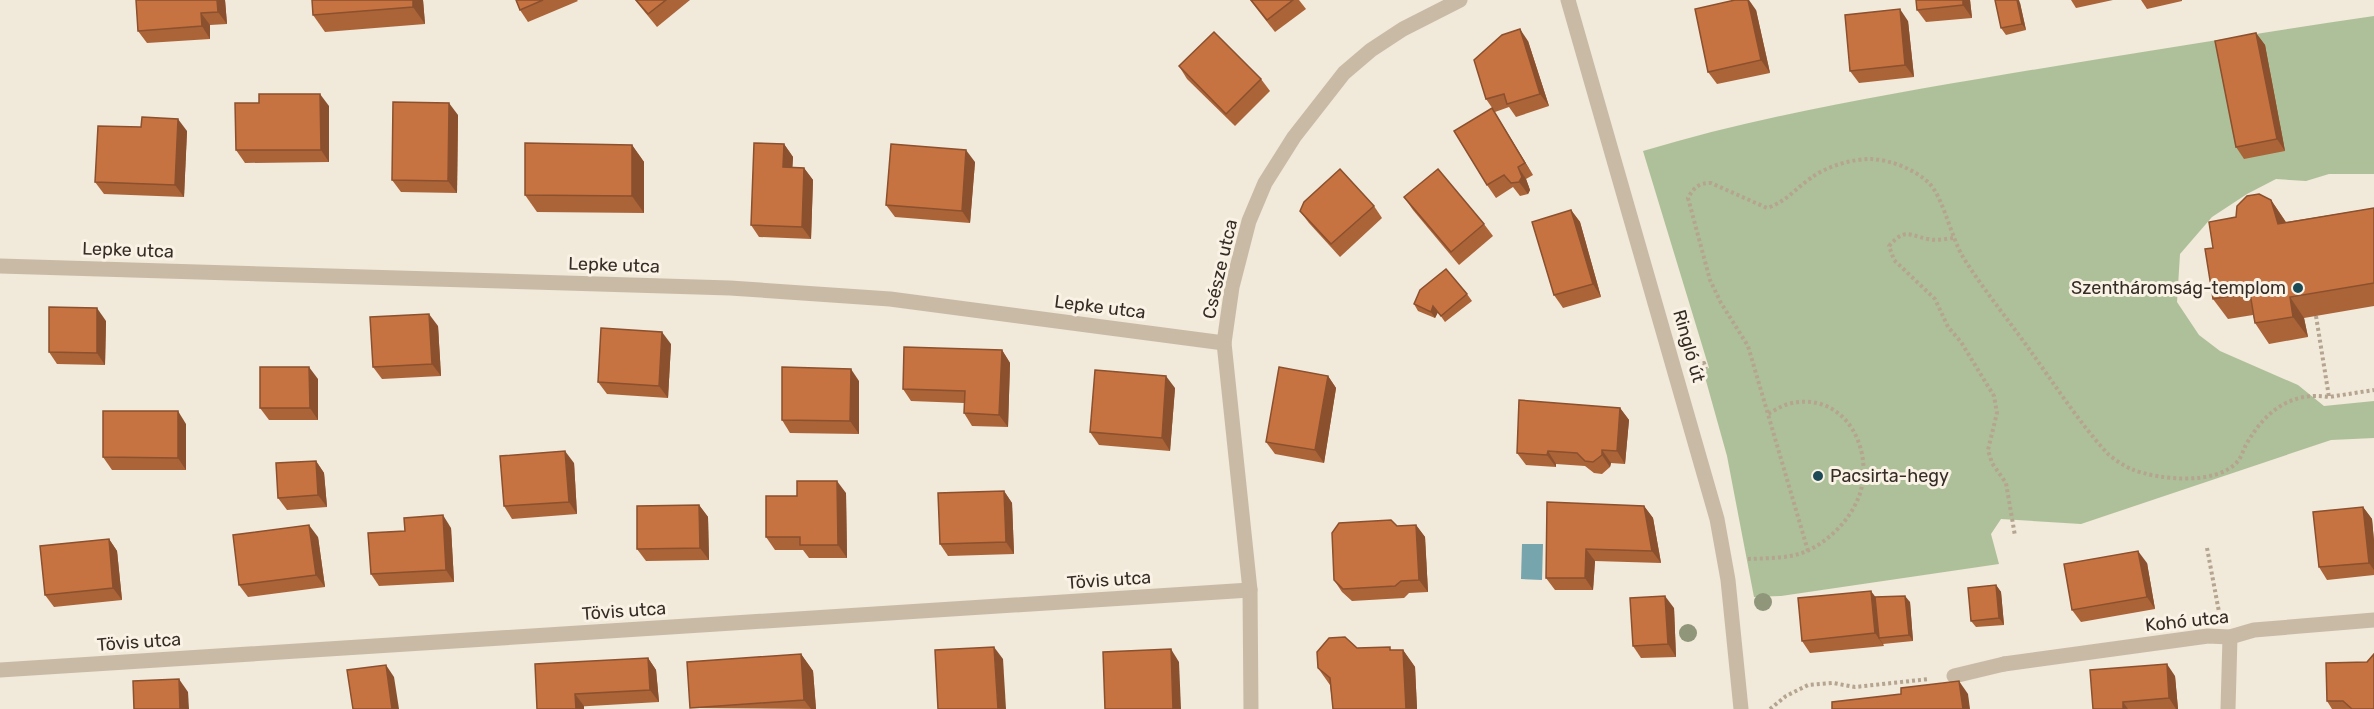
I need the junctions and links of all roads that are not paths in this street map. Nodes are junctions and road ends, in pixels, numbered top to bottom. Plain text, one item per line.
1 (1460, 0) edge
2 (1568, 0) edge
3 (0, 266) edge
4 (1224, 343) junction
5 (1250, 590) junction
6 (2374, 621) edge
7 (2230, 637) junction
8 (0, 670) edge
9 (1954, 676) road end
10 (1251, 709) edge
11 (1741, 709) edge
12 (2228, 709) edge

1 - 4 street, Csésze utca
2 - 11 street, Ringló út
3 - 4 street, Lepke utca
4 - 5 street, Csésze utca
5 - 8 street, Tövis utca
5 - 10 street, Csésze utca
6 - 7 street, Kohó utca
7 - 9 street, Kohó utca
7 - 12 street

